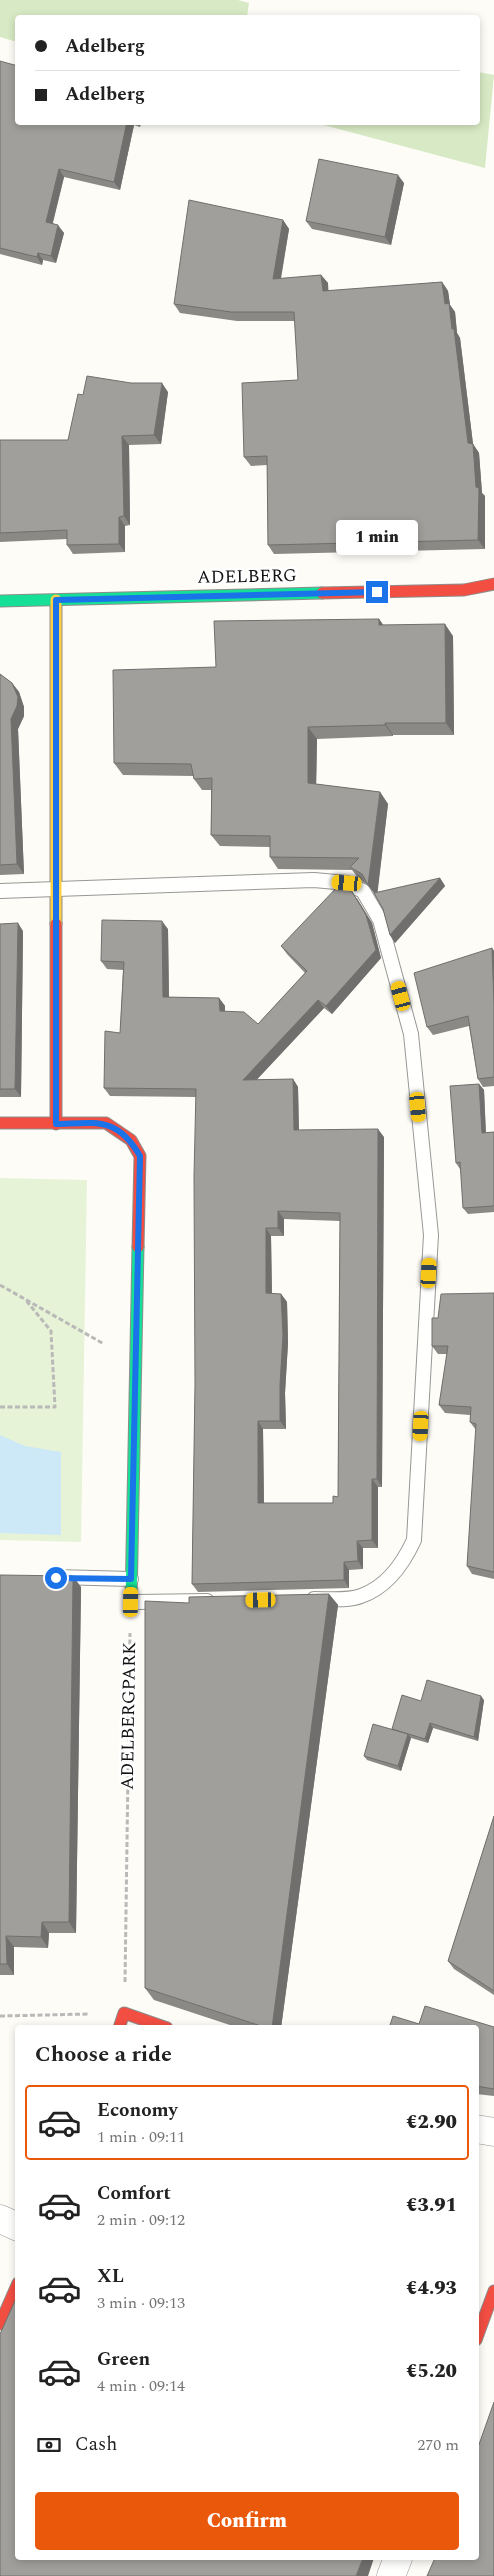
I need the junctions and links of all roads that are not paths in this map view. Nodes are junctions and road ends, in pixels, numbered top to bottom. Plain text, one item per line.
1 (494, 584) edge
2 (56, 600) junction
3 (0, 601) edge
4 (56, 890) junction
5 (0, 891) edge
6 (0, 1123) edge
7 (56, 1124) junction
8 (37, 1577) edge
9 (131, 1579) junction
10 (297, 1599) edge
11 (218, 1600) edge
12 (131, 1602) joint
13 (120, 2025) edge
14 (158, 2025) edge
15 (479, 2130) edge
16 (494, 2132) edge
17 (0, 2219) edge
18 (15, 2226) edge
19 (15, 2290) edge
20 (494, 2291) edge
21 (0, 2324) edge
22 (479, 2332) edge
23 (397, 2560) edge
24 (391, 2576) edge

1 - 2 street, ADELBERG
2 - 3 street, ADELBERG
2 - 4 street
4 - 5 lane
4 - 7 street
4 - 10 lane
6 - 7 street
7 - 9 street
8 - 9 lane
9 - 12 street
11 - 12 lane
13 - 14 street
15 - 16 street
17 - 18 street
19 - 21 street
20 - 22 street
23 - 24 street

